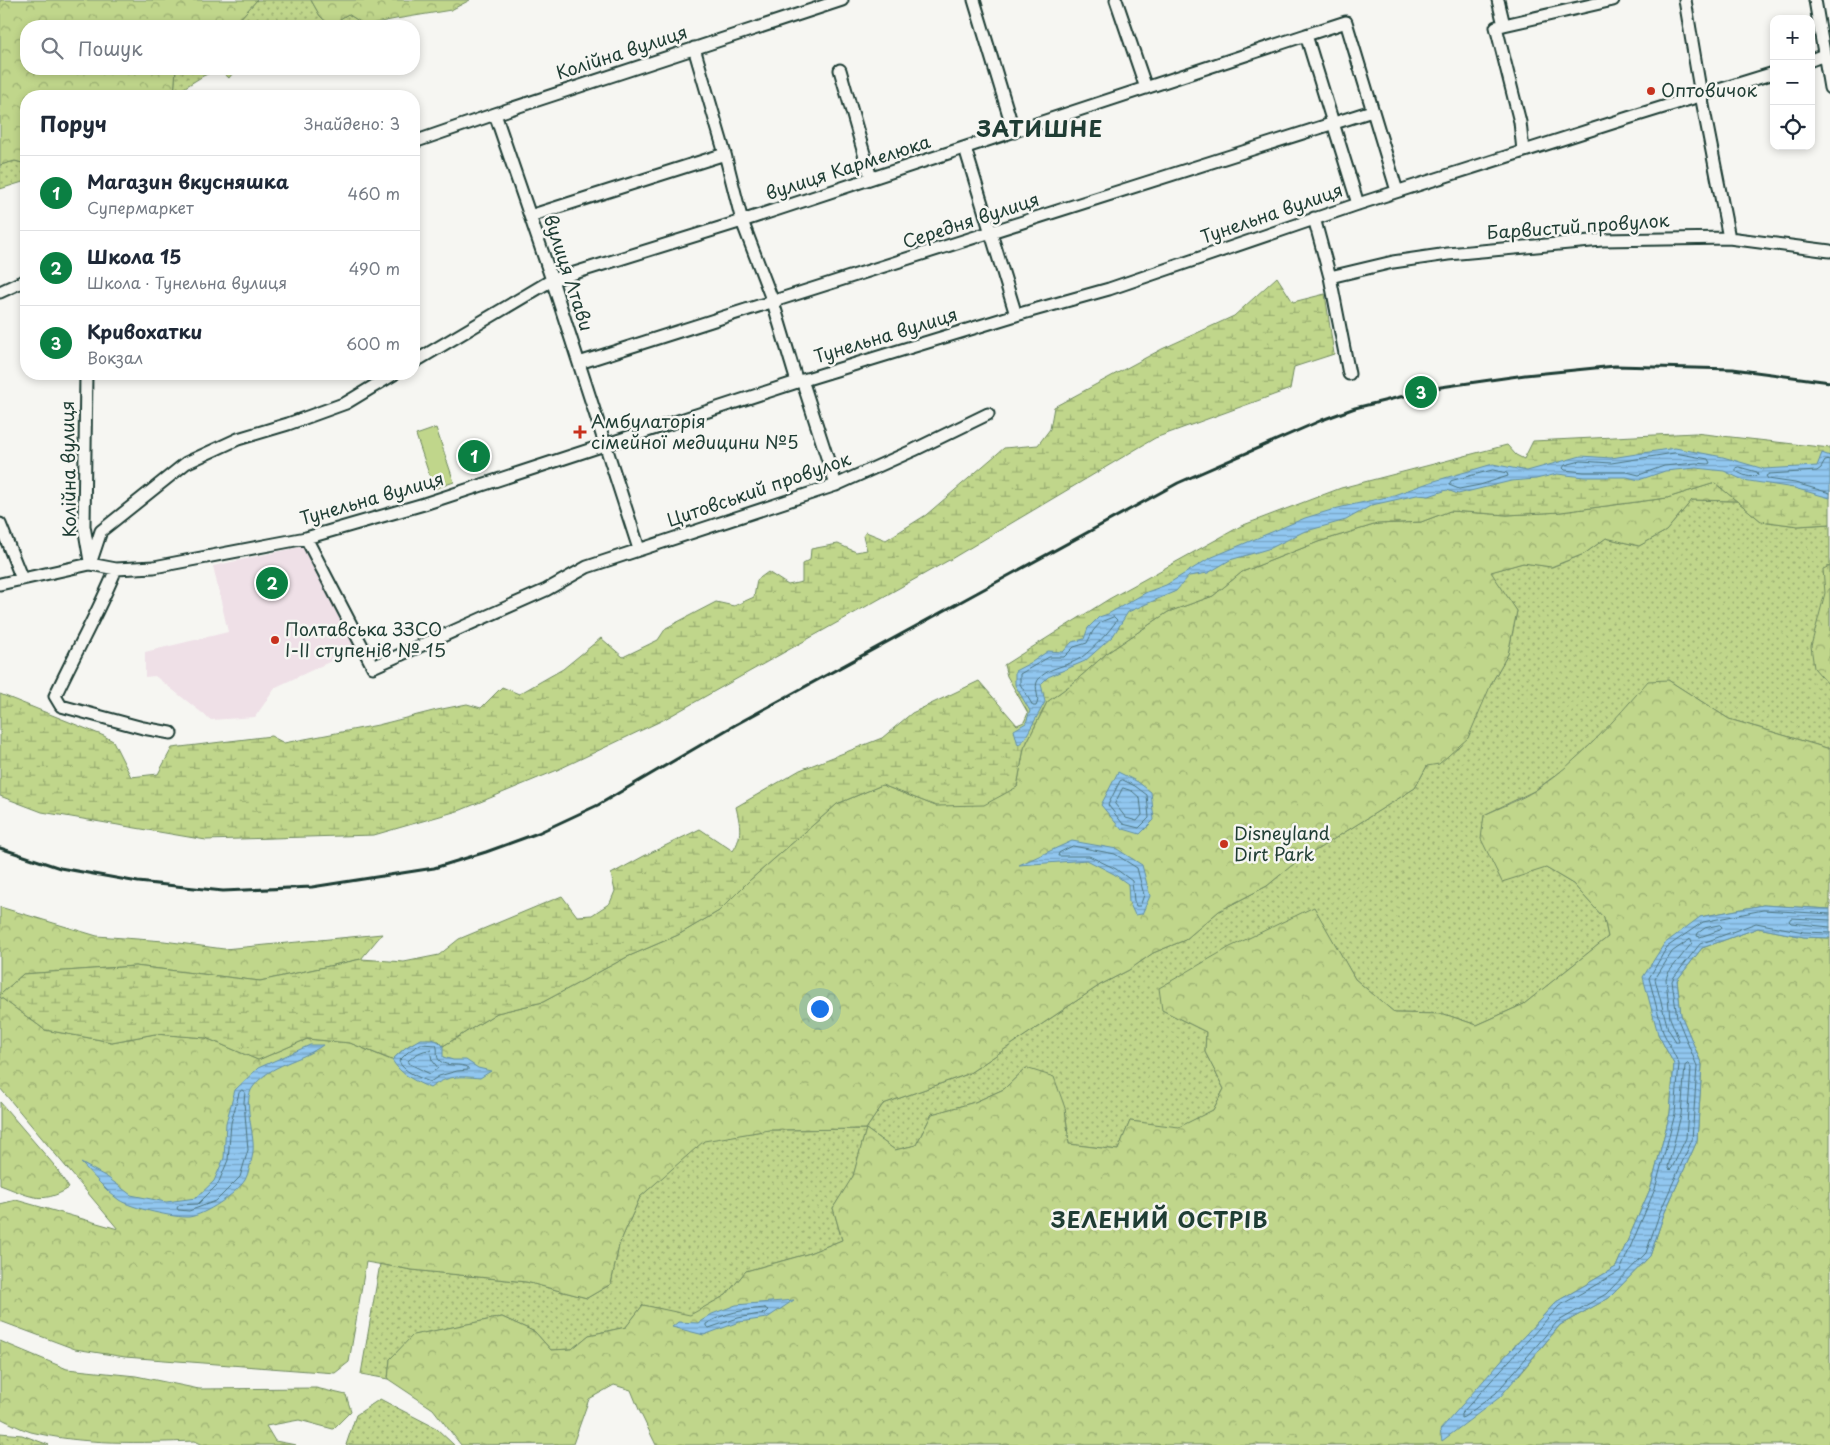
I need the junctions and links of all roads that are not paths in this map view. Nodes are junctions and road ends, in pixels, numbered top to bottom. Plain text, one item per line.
1 (842, 0) edge
2 (974, 0) edge
3 (1116, 0) edge
4 (1498, 0) edge
5 (1613, 0) edge
6 (1685, 0) edge
7 (1815, 0) edge
8 (1593, 2) edge
9 (1504, 25) junction
10 (1306, 35) junction
11 (694, 48) junction
12 (1824, 55) junction
13 (1815, 58) edge
14 (840, 70) dead end
15 (1770, 74) edge
16 (1146, 88) junction
17 (1830, 88) edge
18 (1701, 96) junction
19 (1372, 111) junction
20 (495, 114) junction
21 (1334, 122) junction
22 (1014, 132) junction
23 (420, 140) edge
24 (965, 148) junction
25 (1523, 151) junction
26 (725, 154) junction
27 (871, 178) junction
28 (1397, 191) junction
29 (1358, 204) junction
30 (530, 216) junction
31 (1314, 218) junction
32 (742, 221) junction
33 (992, 233) junction
34 (1729, 238) junction
35 (1830, 251) edge
36 (1330, 277) junction
37 (552, 280) junction
38 (20, 283) edge
39 (0, 292) edge
40 (773, 302) junction
41 (1016, 315) junction
42 (420, 358) edge
43 (579, 363) junction
44 (1350, 374) dead end
45 (86, 380) edge
46 (384, 380) edge
47 (800, 381) junction
48 (988, 414) dead end
49 (605, 444) junction
50 (836, 485) junction
51 (0, 524) edge
52 (306, 538) junction
53 (639, 549) junction
54 (90, 564) junction
55 (116, 569) junction
56 (22, 578) junction
57 (0, 584) edge
58 (171, 733) dead end

1 - 11 street, Колійна вулиця
2 - 22 street
3 - 16 street
4 - 9 street
5 - 8 street
6 - 18 street
7 - 12 street
8 - 9 street
9 - 25 street
10 - 16 street, вулиця Кармелюка
10 - 19 street, вулиця Кармелюка
10 - 21 street
11 - 20 street, Колійна вулиця
11 - 26 street
12 - 13 street
12 - 17 street
14 - 27 street
15 - 18 street, Тунельна вулиця
16 - 22 street, вулиця Кармелюка
18 - 25 street, Тунельна вулиця
18 - 34 street
19 - 21 street, Середня вулиця
19 - 28 street
20 - 23 street, Колійна вулиця
20 - 30 street, вулиця Лтави
21 - 29 street
21 - 33 street, Середня вулиця
22 - 24 street, вулиця Кармелюка
24 - 27 street, вулиця Кармелюка
24 - 33 street
25 - 28 street, Тунельна вулиця
26 - 30 street
26 - 32 street
27 - 32 street, вулиця Кармелюка
28 - 29 street, Тунельна вулиця
29 - 31 street, Тунельна вулиця
30 - 37 street, вулиця Лтави
31 - 36 street
31 - 41 street, Тунельна вулиця
32 - 37 street, вулиця Кармелюка
32 - 40 street
33 - 40 street, Середня вулиця
33 - 41 street
34 - 35 street, Барвистий провулок
34 - 36 street, Барвистий провулок
36 - 44 street
37 - 42 street, вулиця Кармелюка
37 - 43 street, вулиця Лтави
38 - 39 street
40 - 43 street, Середня вулиця
40 - 47 street
41 - 47 street, Тунельна вулиця
43 - 49 street, вулиця Лтави
45 - 54 street, Колійна вулиця
46 - 54 street
47 - 49 street, Тунельна вулиця
47 - 50 street
48 - 50 street, Цитовський провулок
49 - 52 street, Тунельна вулиця
49 - 53 street
50 - 53 street, Цитовський провулок
51 - 56 street
52 - 53 street, Цитовський провулок
52 - 55 street, Тунельна вулиця
54 - 55 street, Тунельна вулиця
54 - 56 street, Тунельна вулиця
55 - 58 street
56 - 57 street, Тунельна вулиця

